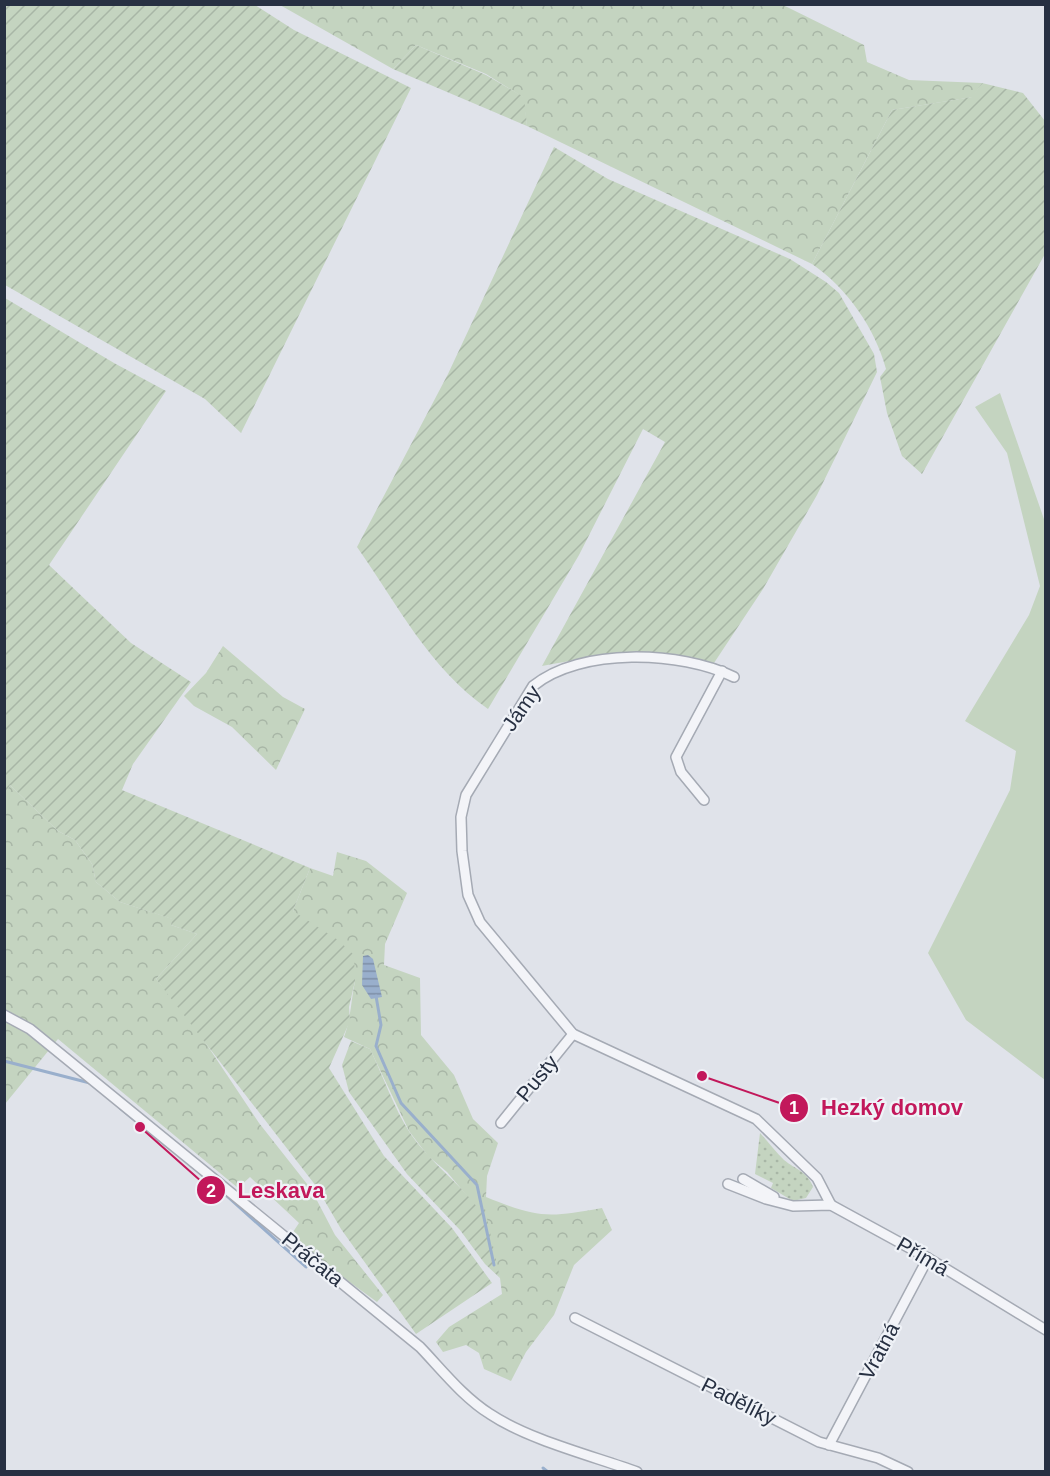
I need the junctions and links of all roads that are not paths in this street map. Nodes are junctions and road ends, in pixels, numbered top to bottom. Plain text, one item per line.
1 (722, 671) junction
2 (734, 677) dead end
3 (704, 800) dead end
4 (4, 1015) edge
5 (573, 1034) junction
6 (501, 1123) dead end
7 (743, 1179) dead end
8 (728, 1184) dead end
9 (831, 1205) junction
10 (793, 1206) junction
11 (928, 1258) junction
12 (575, 1318) dead end
13 (1046, 1330) edge
14 (829, 1445) junction
15 (637, 1472) edge
16 (908, 1472) edge

1 - 2 street, Jámy
1 - 3 street
1 - 5 street, Jámy
4 - 15 street, Práčata
5 - 6 street, Pusty
5 - 9 street
7 - 10 street
8 - 10 street
9 - 10 street
9 - 11 street, Přímá
11 - 13 street, Přímá
11 - 14 street, Vratná
12 - 14 street, Padělíky
14 - 16 street, Padělíky

